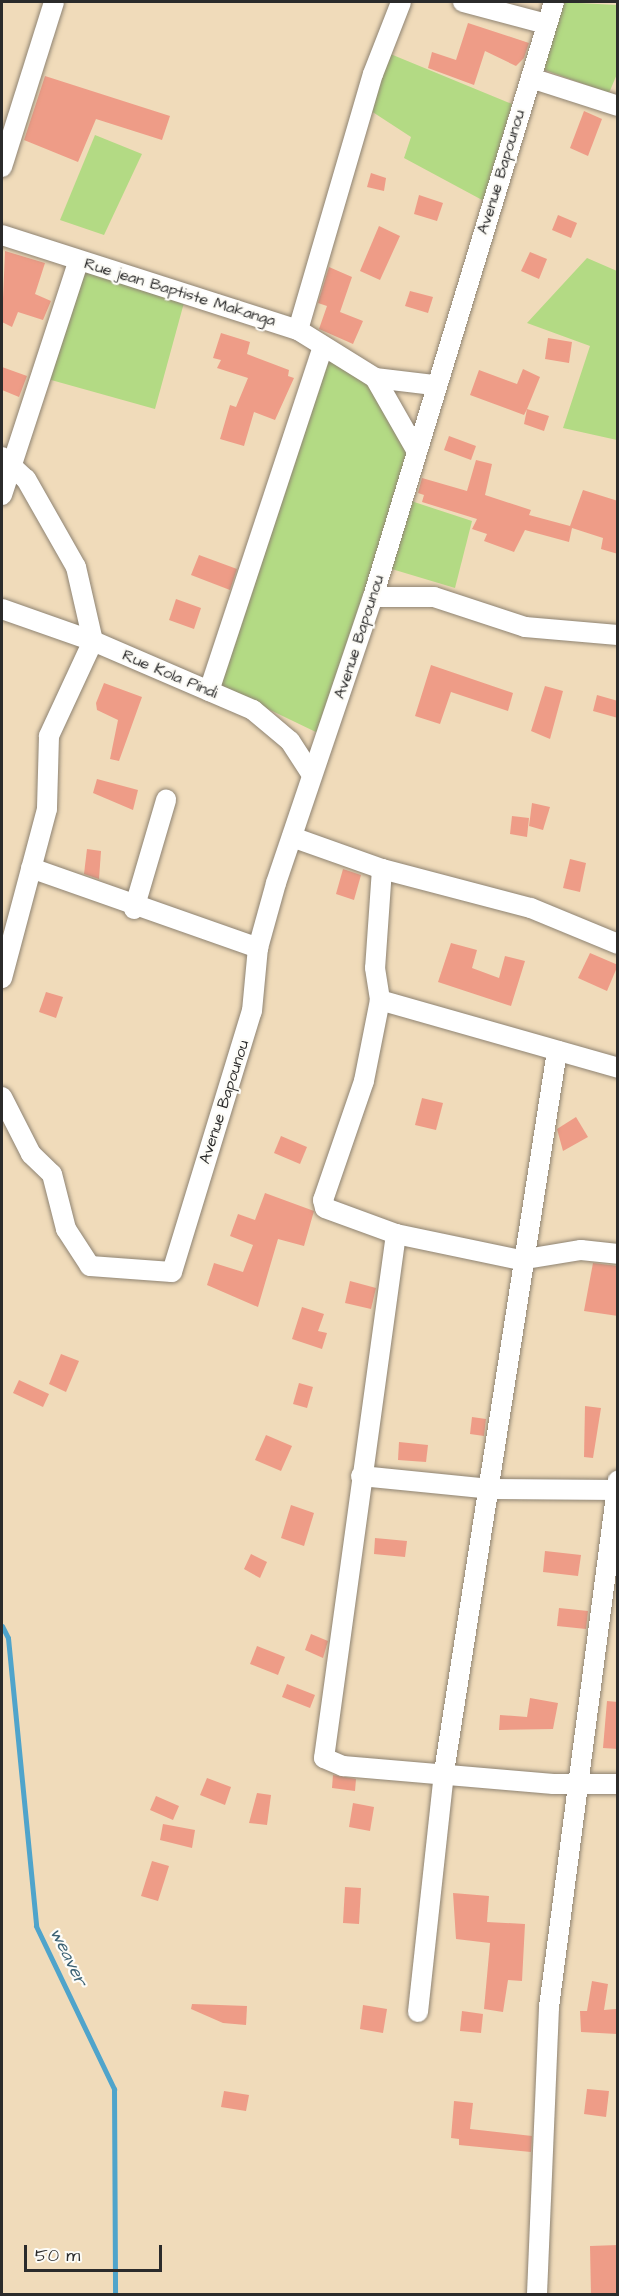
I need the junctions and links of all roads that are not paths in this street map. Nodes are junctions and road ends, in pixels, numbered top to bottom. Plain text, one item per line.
1 (54, 2) edge
2 (401, 2) edge
3 (463, 2) edge
4 (554, 2) edge
5 (546, 24) junction
6 (531, 78) junction
7 (618, 106) edge
8 (2, 167) edge
9 (2, 235) edge
10 (78, 262) junction
11 (298, 330) junction
12 (323, 347) junction
13 (375, 378) junction
14 (434, 385) junction
15 (415, 448) junction
16 (7, 460) edge
17 (2, 495) edge
18 (373, 597) junction
19 (2, 609) edge
20 (618, 635) edge
21 (93, 641) junction
22 (209, 690) junction
23 (312, 776) junction
24 (166, 800) dead end
25 (292, 837) junction
26 (31, 868) junction
27 (382, 869) junction
28 (134, 909) junction
29 (618, 944) edge
30 (258, 948) junction
31 (2, 978) edge
32 (380, 1000) junction
33 (557, 1050) junction
34 (618, 1068) edge
35 (2, 1097) edge
36 (396, 1234) junction
37 (618, 1254) edge
38 (520, 1260) junction
39 (361, 1476) junction
40 (617, 1486) edge
41 (492, 1489) junction
42 (444, 1772) junction
43 (578, 1783) junction
44 (618, 1784) edge
45 (417, 2012) dead end
46 (537, 2295) edge

1 - 8 street
2 - 11 street
3 - 5 street
4 - 5 street, Avenue Bapounou
5 - 6 street, Avenue Bapounou
6 - 7 street
6 - 14 street, Avenue Bapounou
9 - 10 street, Rue jean Baptiste Makanga
10 - 11 street, Rue jean Baptiste Makanga
10 - 16 street
11 - 12 street, Rue jean Baptiste Makanga
12 - 13 street, Rue jean Baptiste Makanga
12 - 22 street
13 - 14 street
13 - 15 street, Rue jean Baptiste Makanga
14 - 15 street, Avenue Bapounou
15 - 18 street, Avenue Bapounou
16 - 17 street
16 - 21 street
18 - 20 street
18 - 23 street, Avenue Bapounou
19 - 21 street, Rue Kola Pindi
21 - 22 street, Rue Kola Pindi
21 - 26 street
22 - 23 street, Rue Kola Pindi
23 - 25 street, Avenue Bapounou
24 - 28 street
25 - 27 street
25 - 30 street, Avenue Bapounou
26 - 28 street
26 - 31 street
27 - 29 street
27 - 32 street
28 - 30 street
30 - 35 street, Avenue Bapounou
32 - 33 street
32 - 36 street
33 - 34 street
33 - 38 street
36 - 38 street
36 - 39 street
37 - 38 street
38 - 41 street
39 - 41 street
39 - 42 street
40 - 41 street
40 - 43 street
41 - 42 street
42 - 43 street
42 - 45 street
43 - 44 street
43 - 46 street

